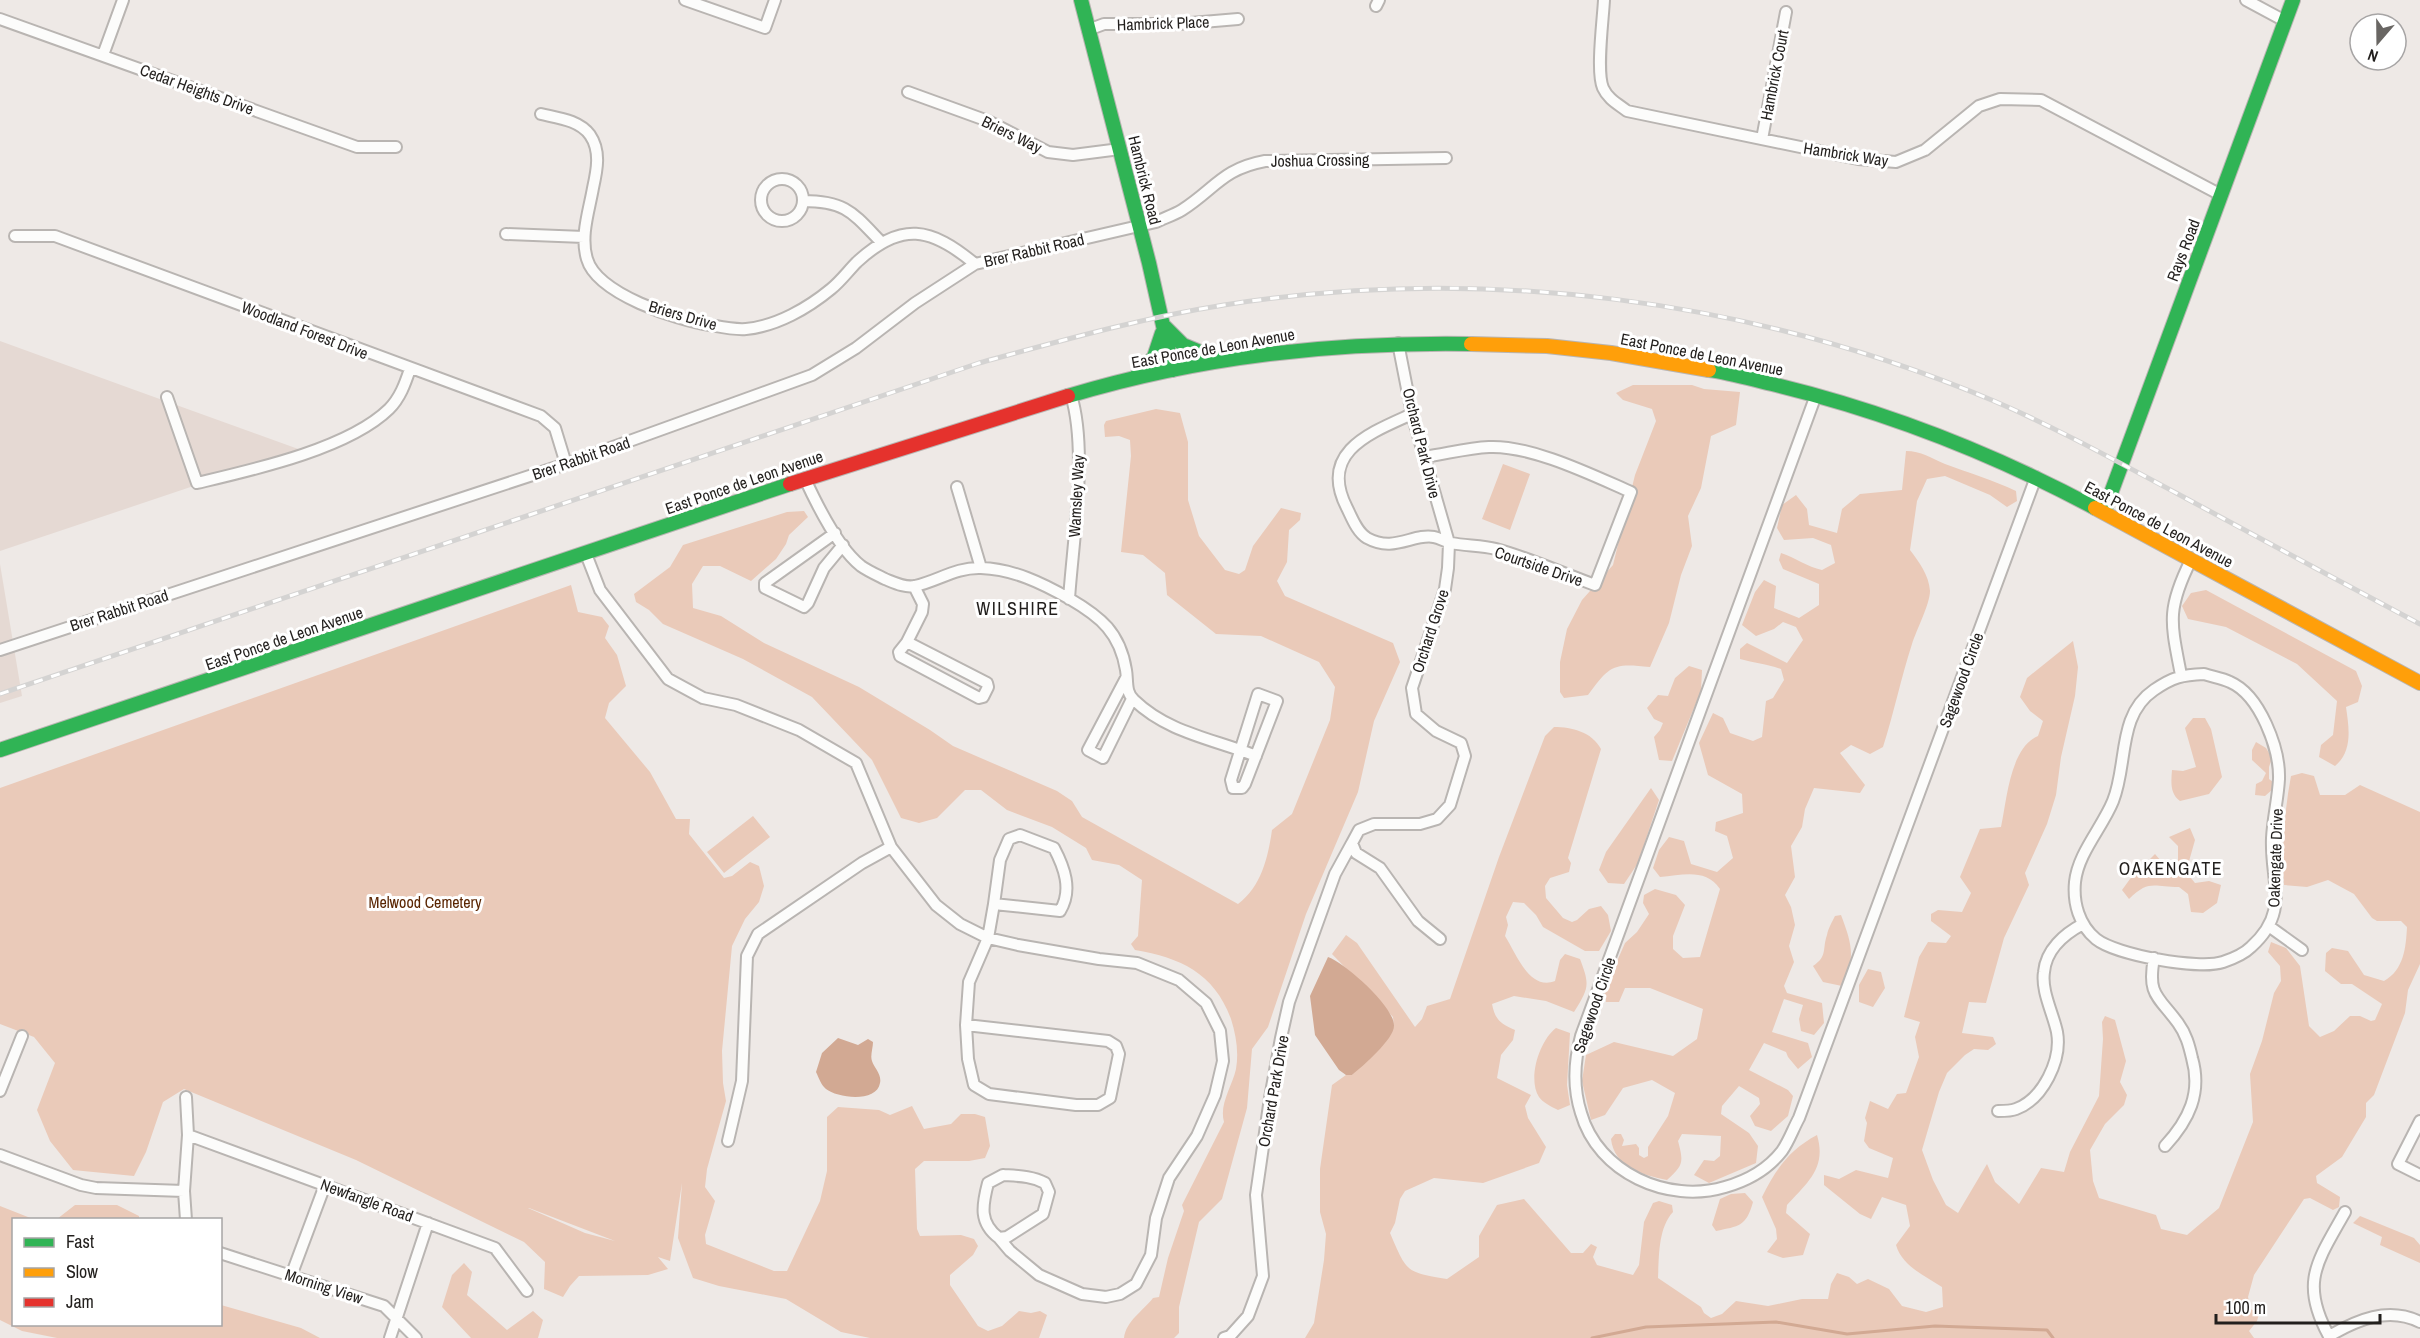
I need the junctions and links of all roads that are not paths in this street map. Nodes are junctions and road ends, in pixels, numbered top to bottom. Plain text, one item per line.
1 (123, 0) edge
2 (685, 0) edge
3 (776, 0) edge
4 (1081, 0) edge
5 (1604, 0) edge
6 (2246, 0) edge
7 (2293, 0) edge
8 (1786, 12) dead end
9 (0, 19) edge
10 (1238, 19) dead end
11 (2285, 21) junction
12 (1088, 30) junction
13 (103, 55) junction
14 (908, 92) dead end
15 (541, 114) dead end
16 (1761, 138) junction
17 (396, 147) dead end
18 (1120, 149) junction
19 (1446, 158) dead end
20 (2221, 195) junction
21 (803, 201) junction
22 (1139, 226) junction
23 (506, 234) dead end
24 (15, 236) dead end
25 (584, 237) junction
26 (881, 242) junction
27 (975, 264) junction
28 (1163, 324) junction
29 (1398, 343) junction
30 (1220, 360) junction
31 (410, 369) junction
32 (1173, 370) junction
33 (1135, 378) junction
34 (1071, 395) junction
35 (1816, 395) junction
36 (167, 397) dead end
37 (1413, 414) junction
38 (1424, 457) junction
39 (566, 464) junction
40 (2036, 477) junction
41 (805, 478) junction
42 (957, 487) dead end
43 (2104, 512) junction
44 (835, 533) junction
45 (1449, 543) junction
46 (843, 545) junction
47 (586, 554) junction
48 (2191, 560) junction
49 (981, 568) junction
50 (914, 586) junction
51 (1069, 599) junction
52 (907, 642) junction
53 (0, 650) edge
54 (2181, 675) junction
55 (1126, 677) junction
56 (2420, 683) edge
57 (1132, 699) junction
58 (1239, 749) junction
59 (0, 750) edge
60 (1256, 756) junction
61 (1352, 843) junction
62 (891, 847) junction
63 (994, 904) junction
64 (2083, 924) junction
65 (2270, 927) junction
66 (988, 938) junction
67 (1440, 939) dead end
68 (2302, 950) dead end
69 (2154, 958) junction
70 (966, 1025) junction
71 (22, 1036) dead end
72 (5, 1064) edge
73 (0, 1091) edge
74 (186, 1097) dead end
75 (1998, 1111) dead end
76 (2420, 1120) edge
77 (188, 1135) junction
78 (728, 1141) dead end
79 (2165, 1146) dead end
80 (0, 1155) edge
81 (2420, 1175) edge
82 (325, 1185) junction
83 (184, 1191) junction
84 (2344, 1212) dead end
85 (186, 1218) edge
86 (428, 1222) junction
87 (999, 1238) junction
88 (222, 1254) edge
89 (291, 1276) junction
90 (527, 1291) dead end
91 (397, 1317) junction
92 (2420, 1322) edge
93 (2330, 1337) edge
94 (390, 1338) edge
95 (416, 1338) edge
96 (1224, 1338) edge

1 - 13 street
2 - 3 street
4 - 12 main road, Hambrick Road
5 - 16 street, Hambrick Way
6 - 11 street
7 - 11 main road, Rays Road
8 - 16 street, Hambrick Court
9 - 13 street, Cedar Heights Drive
10 - 12 street, Hambrick Place
11 - 20 main road, Rays Road
12 - 18 main road, Hambrick Road
13 - 17 street, Cedar Heights Drive
14 - 18 street, Briers Way
15 - 25 street, Briers Drive
16 - 20 street, Hambrick Way
18 - 22 main road, Hambrick Road
19 - 22 street, Joshua Crossing
20 - 43 main road, Rays Road
21 - 21 street
21 - 26 street
22 - 27 street, Brer Rabbit Road
22 - 28 main road, Hambrick Road
23 - 25 street
24 - 31 street, Woodland Forest Drive
25 - 26 street, Briers Drive
26 - 27 street, Briers Drive
27 - 39 street, Brer Rabbit Road
28 - 30 main road
28 - 32 main road, Hambrick Road
28 - 33 main road
29 - 30 main road, East Ponce de Leon Avenue
29 - 35 main road, East Ponce de Leon Avenue
29 - 37 street, Orchard Park Drive
30 - 32 main road, East Ponce de Leon Avenue
31 - 36 street
31 - 39 street, Woodland Forest Drive
32 - 33 main road, East Ponce de Leon Avenue
33 - 34 main road, East Ponce de Leon Avenue
34 - 41 main road, East Ponce de Leon Avenue
34 - 51 street, Wamsley Way
35 - 40 main road, East Ponce de Leon Avenue
35 - 40 street, Sagewood Circle
37 - 38 street, Orchard Park Drive
37 - 45 street
38 - 45 street, Orchard Park Drive
38 - 45 street, Courtside Drive
39 - 53 street, Brer Rabbit Road
40 - 43 main road, East Ponce de Leon Avenue
41 - 44 street
41 - 47 main road, East Ponce de Leon Avenue
42 - 49 street
43 - 48 main road, East Ponce de Leon Avenue
44 - 46 street
44 - 46 street
45 - 61 street, Orchard Grove
46 - 50 street
47 - 59 main road, East Ponce de Leon Avenue
47 - 62 street
48 - 54 street
48 - 56 main road, East Ponce de Leon Avenue
49 - 50 street
49 - 51 street
50 - 52 street
51 - 55 street
52 - 52 street
54 - 64 street
54 - 65 street, Oakengate Drive
55 - 57 street
55 - 57 street
57 - 58 street
58 - 60 street
58 - 60 street
58 - 60 street
61 - 67 street
61 - 96 street, Orchard Park Drive
62 - 66 street
62 - 78 street
63 - 63 street
63 - 66 street
64 - 69 street, Oakengate Drive
64 - 75 street
65 - 68 street
65 - 69 street, Oakengate Drive
66 - 70 street
66 - 87 street
69 - 79 street
70 - 70 street
71 - 72 street
72 - 73 street
74 - 77 street
76 - 81 street
77 - 82 street, Newfangle Road
77 - 83 street
80 - 83 street
82 - 86 street, Newfangle Road
82 - 89 street
83 - 85 street
84 - 93 street
86 - 90 street, Newfangle Road
86 - 91 street
87 - 87 street
88 - 89 street, Morning View
89 - 91 street, Morning View
91 - 94 street
91 - 95 street, Morning View
92 - 93 street

